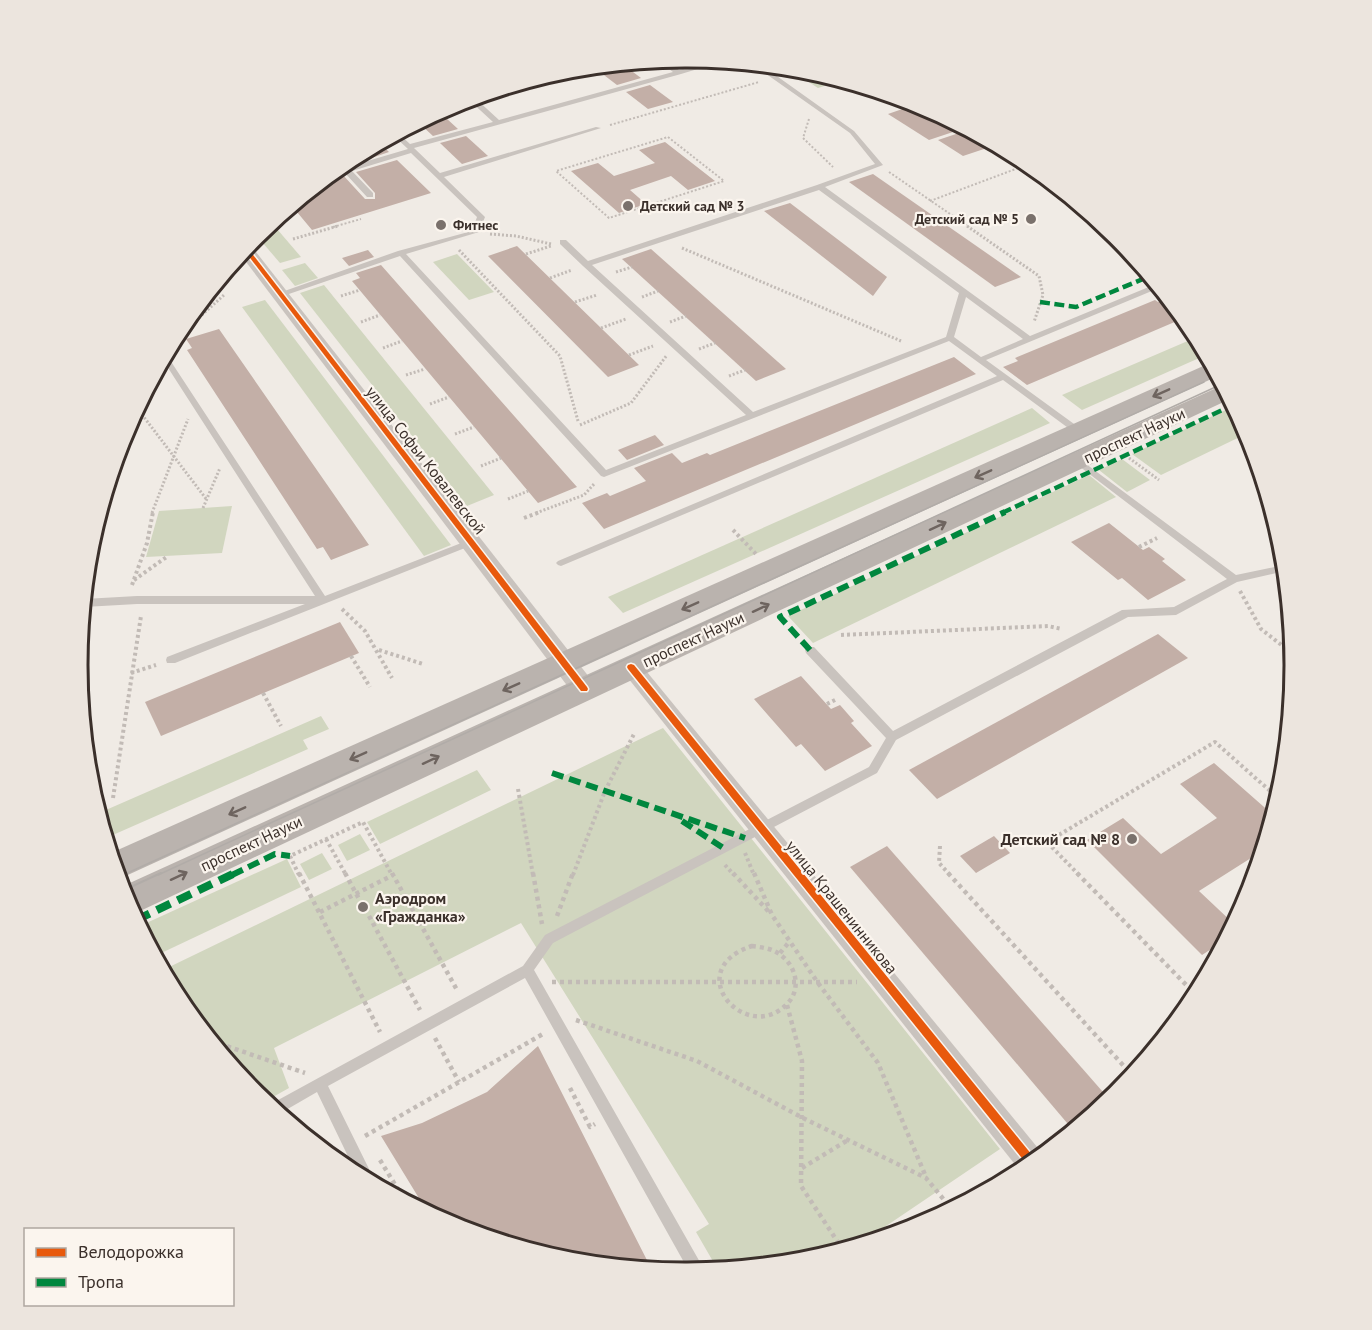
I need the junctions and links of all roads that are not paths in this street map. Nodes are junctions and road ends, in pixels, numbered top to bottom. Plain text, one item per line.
1 (672, 68) edge
2 (694, 68) edge
3 (679, 73) junction
4 (769, 74) edge
5 (478, 105) edge
6 (497, 122) junction
7 (598, 129) road end
8 (402, 140) edge
9 (411, 149) junction
10 (355, 167) edge
11 (349, 172) edge
12 (439, 176) junction
13 (820, 187) junction
14 (370, 195) dead end
15 (563, 242) dead end
16 (401, 254) junction
17 (248, 259) edge
18 (586, 264) junction
19 (1150, 289) edge
20 (963, 293) junction
21 (280, 294) junction
22 (950, 338) junction
23 (1028, 339) junction
24 (980, 360) junction
25 (169, 366) edge
26 (1206, 372) edge
27 (1004, 377) junction
28 (1219, 395) edge
29 (751, 415) junction
30 (1078, 431) junction
31 (1078, 461) junction
32 (472, 542) junction
33 (561, 563) dead end
34 (1275, 570) edge
35 (1234, 579) junction
36 (322, 600) junction
37 (92, 603) edge
38 (810, 650) dead end
39 (171, 660) road end
40 (564, 663) junction
41 (631, 668) junction
42 (584, 690) junction
43 (891, 737) junction
44 (763, 829) junction
45 (122, 863) edge
46 (135, 897) edge
47 (527, 970) junction
48 (323, 1082) junction
49 (282, 1105) edge
50 (1026, 1156) edge
51 (361, 1166) edge
52 (692, 1262) edge

1 - 3 lane
2 - 3 lane
3 - 6 lane
4 - 13 lane
5 - 6 lane
6 - 9 lane
7 - 12 lane
8 - 9 lane
9 - 10 lane
9 - 12 lane
11 - 14 lane
12 - 16 lane
13 - 18 lane
13 - 20 lane
15 - 18 lane
16 - 21 lane
16 - 29 lane
17 - 21 street, улица Софьи Ковалевской
18 - 29 lane
19 - 23 lane
20 - 22 lane
20 - 23 lane
21 - 32 street, улица Софьи Ковалевской
22 - 24 lane
22 - 29 lane
23 - 24 lane
24 - 27 lane
25 - 36 lane
26 -> 30 main road, проспект Науки
27 - 30 lane
27 - 33 lane
28 - 31 main road, проспект Науки
30 -> 40 main road, проспект Науки
31 - 35 lane
41 -> 31 main road, проспект Науки
32 - 36 lane
32 - 40 street, улица Софьи Ковалевской
34 - 35 lane
35 - 43 lane
36 - 37 lane
36 - 39 lane
38 - 43 lane
40 - 42 street, улица Софьи Ковалевской
40 -> 45 main road, проспект Науки
41 - 42 main road, проспект Науки
41 - 44 street, улица Крашенинникова
46 -> 42 main road, проспект Науки
43 - 44 lane
44 - 47 lane
44 - 50 street, улица Крашенинникова
47 - 48 lane
47 - 52 lane
48 - 49 lane
48 - 51 lane

